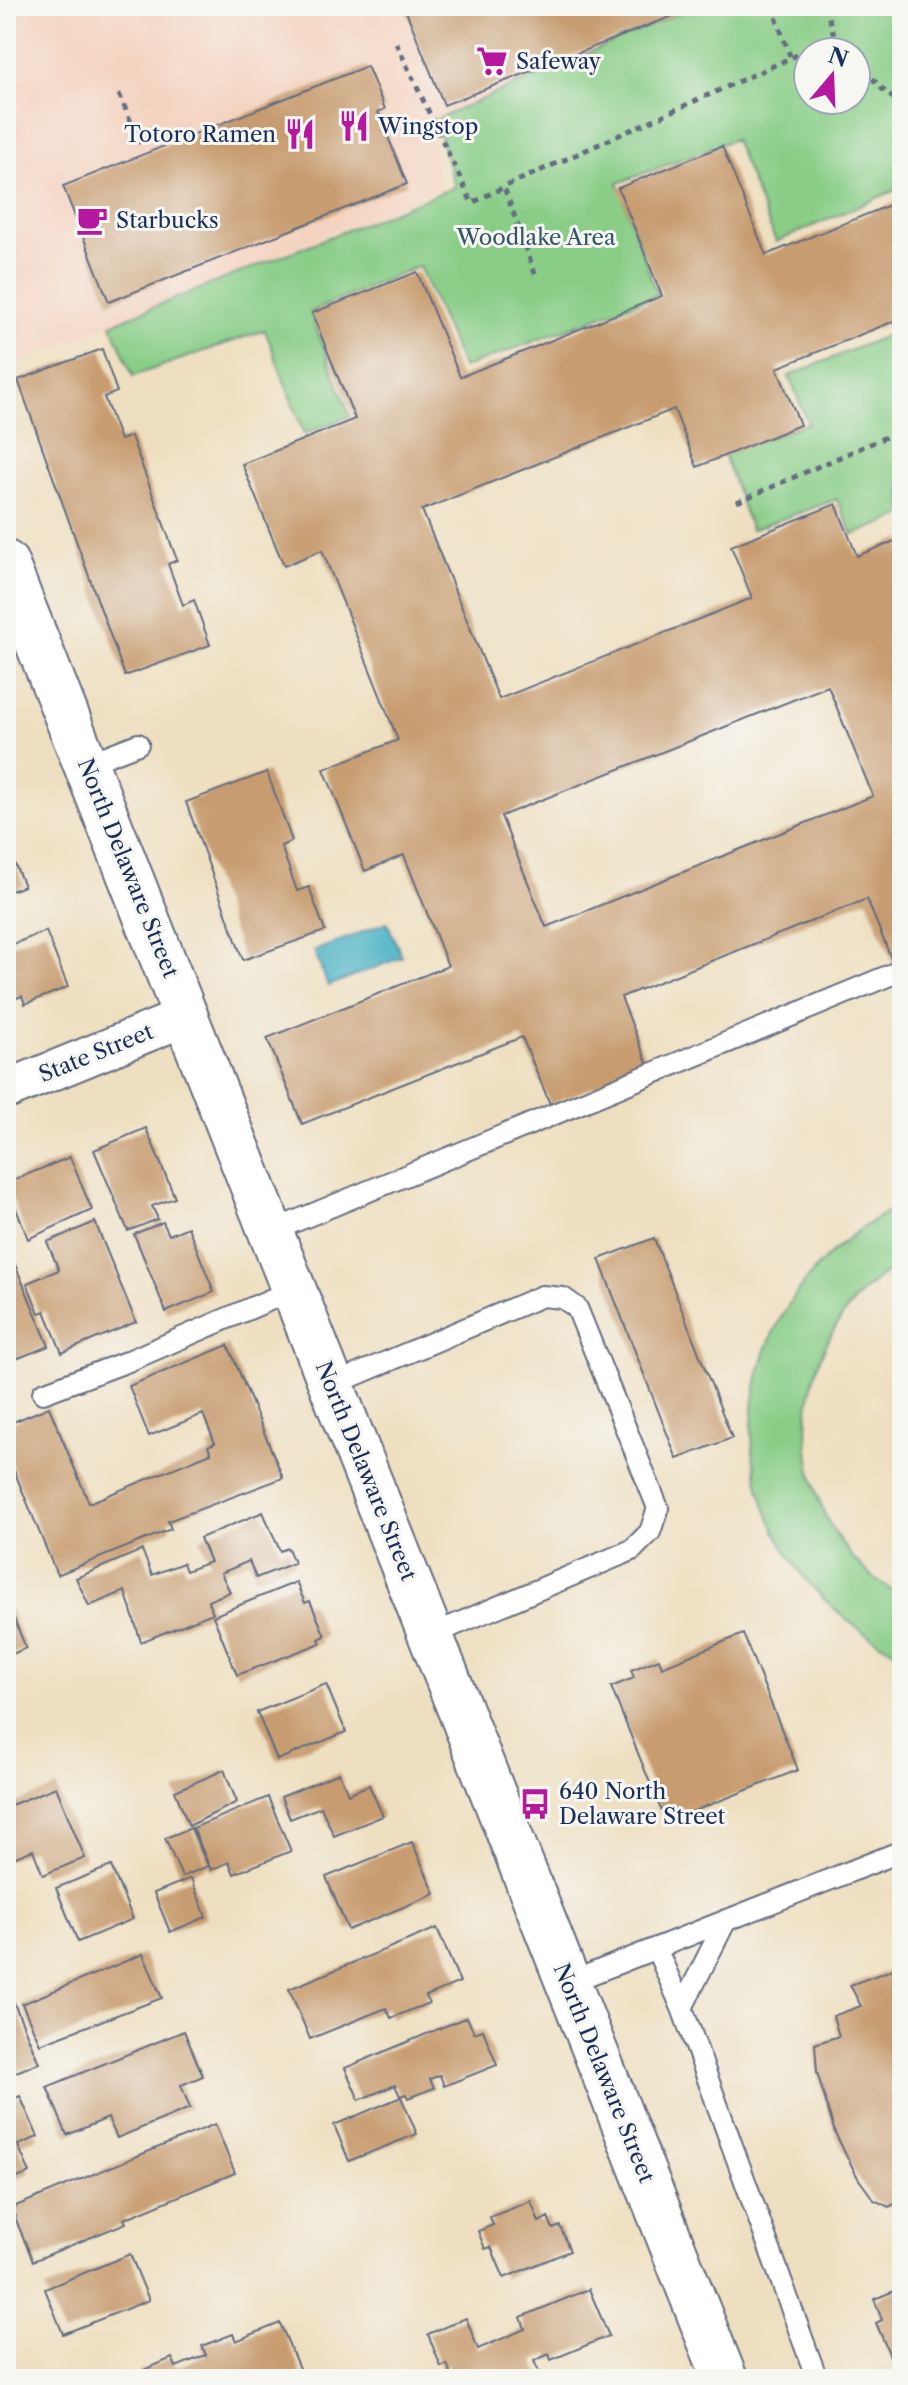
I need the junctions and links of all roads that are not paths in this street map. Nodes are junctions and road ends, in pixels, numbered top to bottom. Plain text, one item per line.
1 (6, 563) edge
2 (138, 744) dead end
3 (86, 764) junction
4 (902, 970) edge
5 (187, 1016) junction
6 (6, 1090) edge
7 (272, 1231) junction
8 (295, 1289) junction
9 (332, 1385) junction
10 (43, 1393) dead end
11 (431, 1635) junction
12 (902, 1851) edge
13 (726, 1920) junction
14 (656, 1948) junction
15 (568, 1983) junction
16 (682, 2008) junction
17 (725, 2379) edge
18 (817, 2379) edge

1 - 3 main road, North Delaware Street
2 - 3 lane
3 - 5 main road, North Delaware Street
4 - 7 lane
5 - 6 street, State Street
5 - 7 main road, North Delaware Street
7 - 8 main road, North Delaware Street
8 - 9 main road, North Delaware Street
8 - 10 lane
9 - 11 main road, North Delaware Street
9 - 11 lane
11 - 15 main road, North Delaware Street
12 - 13 lane
13 - 14 lane
13 - 16 lane
14 - 15 lane
14 - 16 lane
15 - 17 main road, North Delaware Street
16 - 18 lane

